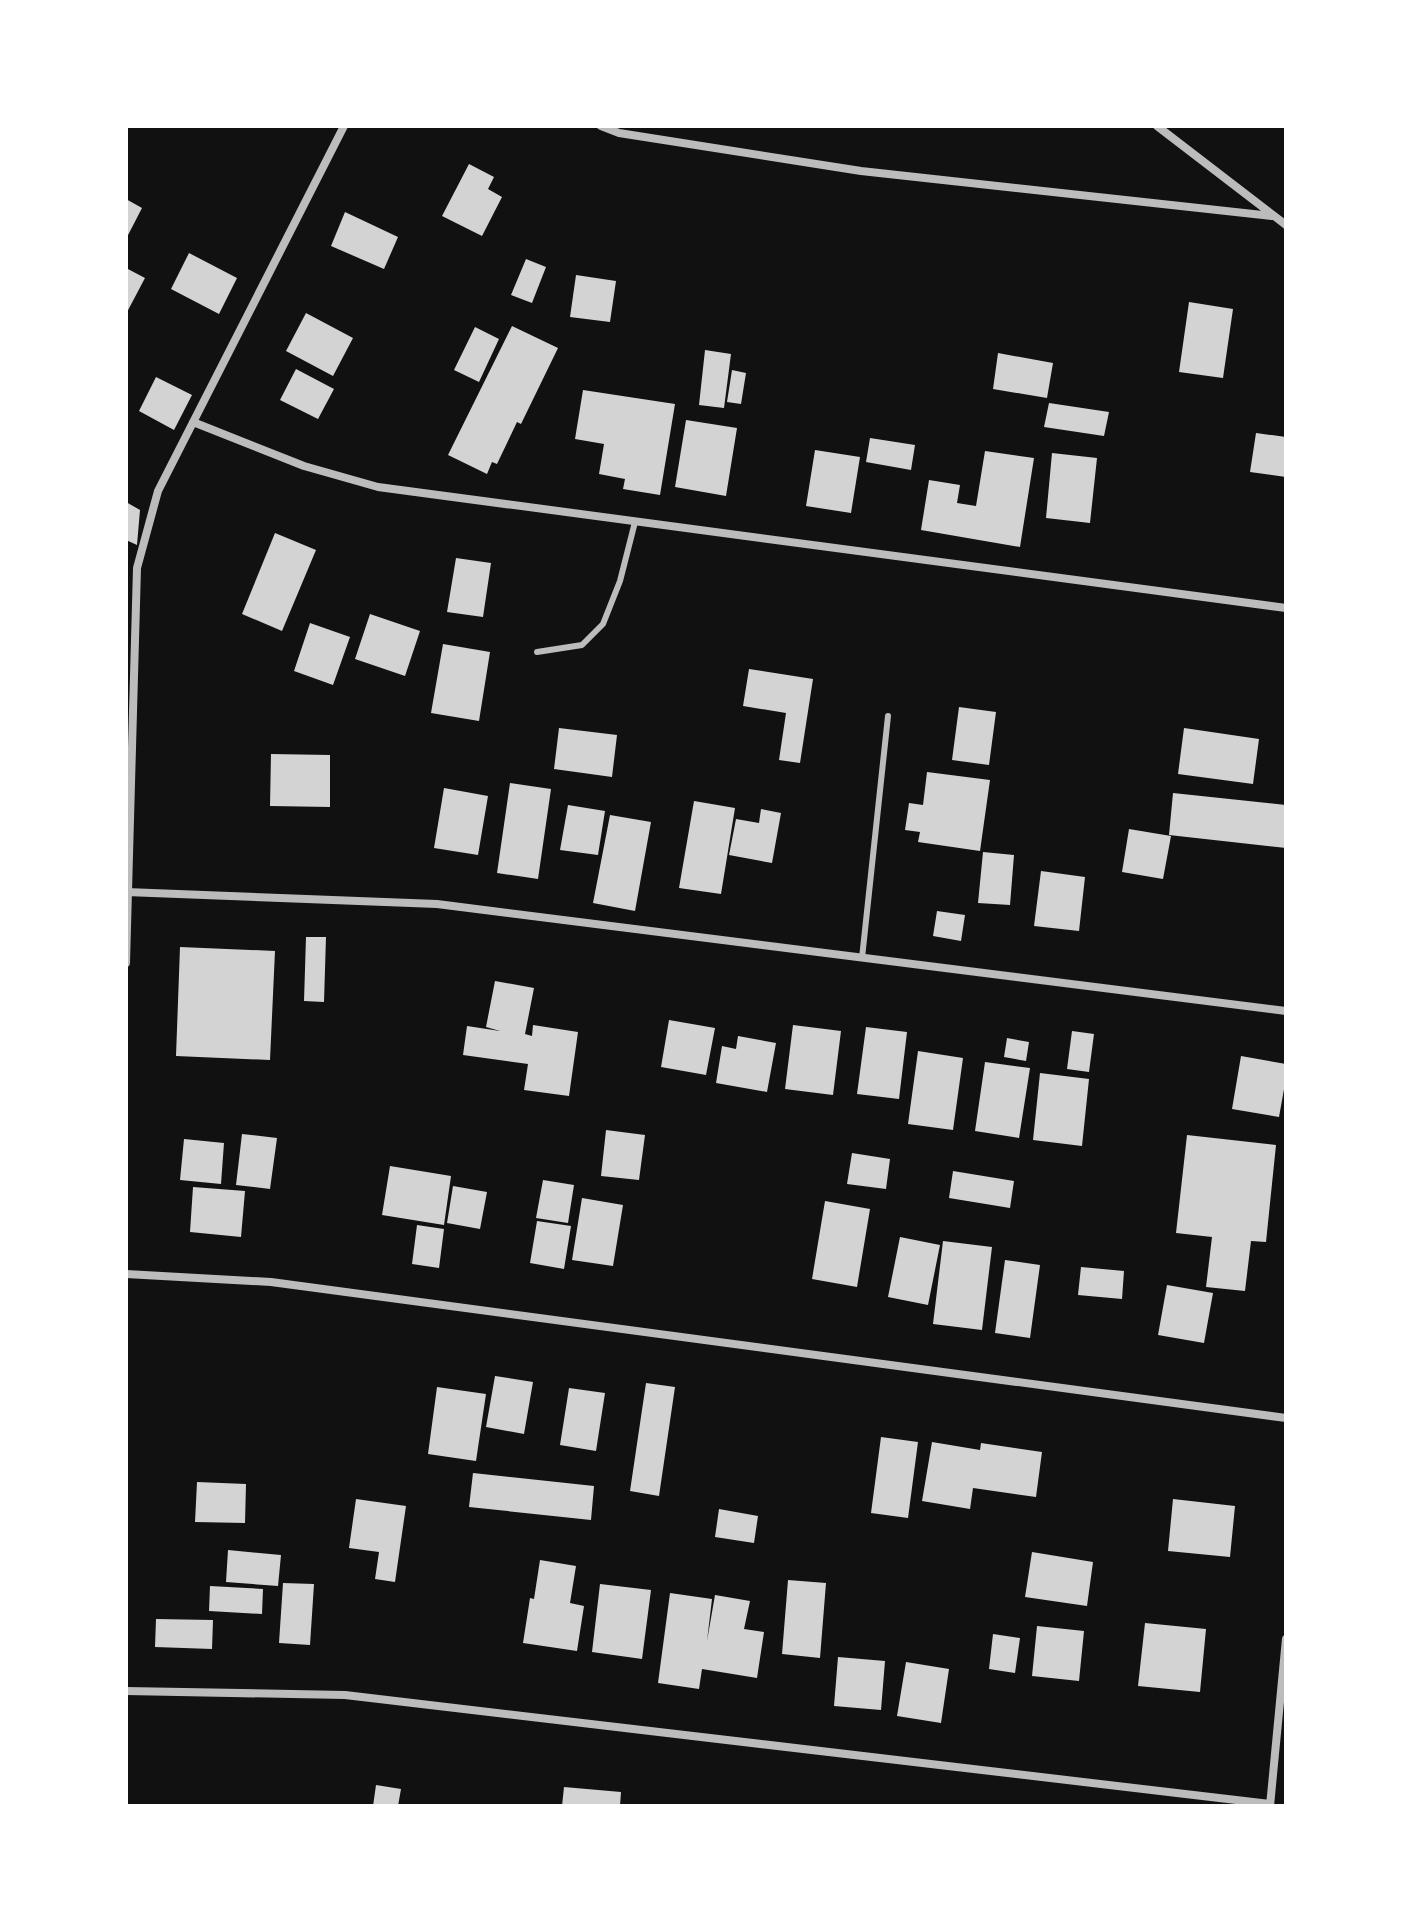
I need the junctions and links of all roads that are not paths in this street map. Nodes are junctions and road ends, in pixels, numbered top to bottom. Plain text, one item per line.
1 (344, 126) edge
2 (601, 126) edge
3 (1157, 126) edge
4 (1272, 216) junction
5 (1286, 225) edge
6 (193, 422) junction
7 (635, 522) junction
8 (1286, 608) edge
9 (537, 652) dead end
10 (888, 716) dead end
11 (127, 892) edge
12 (862, 958) junction
13 (126, 963) edge
14 (1286, 1011) edge
15 (126, 1274) edge
16 (1286, 1418) edge
17 (1286, 1639) edge
18 (126, 1691) edge
19 (1270, 1805) edge

1 - 6 street
2 - 4 street
3 - 4 street
4 - 5 street
6 - 7 street
6 - 11 street
7 - 8 street
7 - 9 lane
10 - 12 lane
11 - 12 street
11 - 13 street
12 - 14 street
15 - 16 street
17 - 19 street
18 - 19 street

